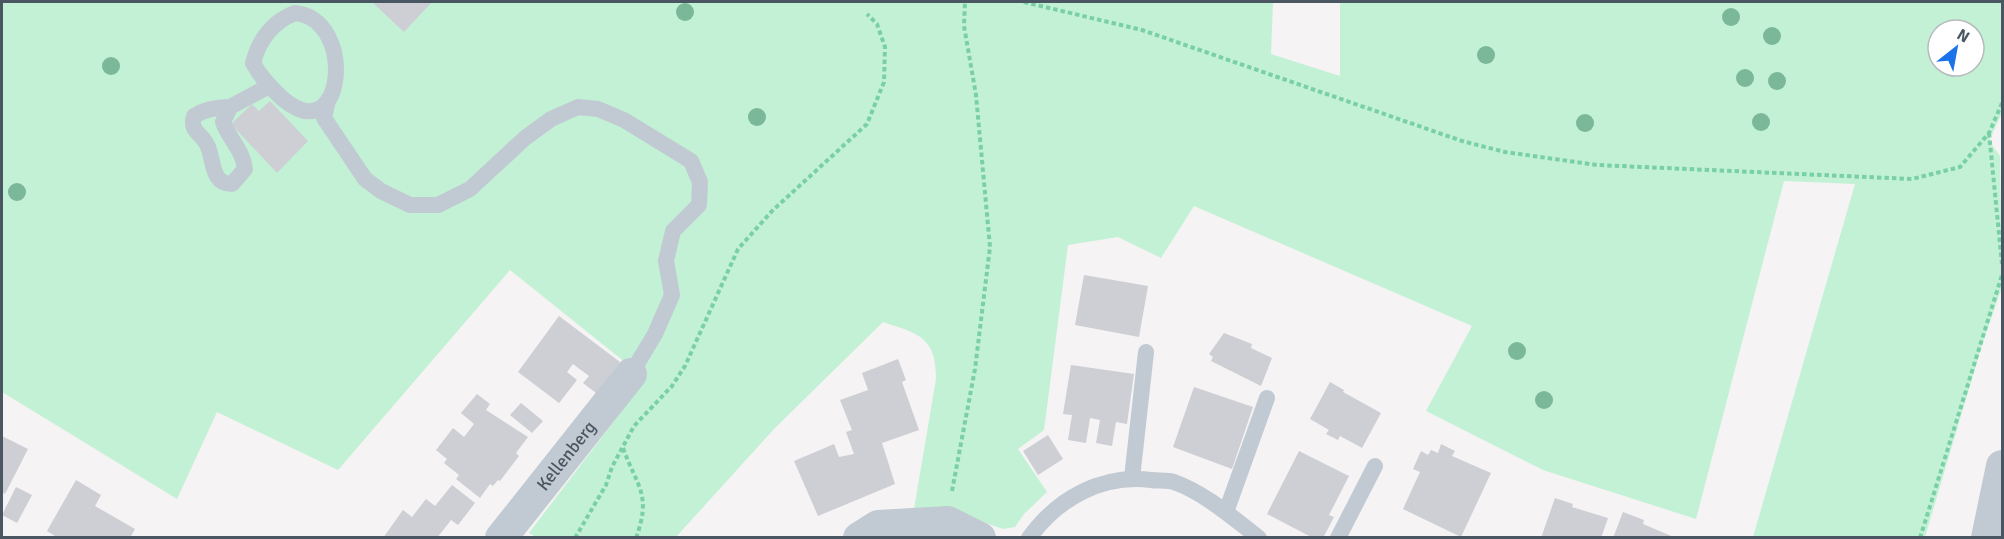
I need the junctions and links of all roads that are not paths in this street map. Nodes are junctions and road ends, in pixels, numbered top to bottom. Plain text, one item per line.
1 (306, 8) edge
2 (269, 86) junction
3 (328, 100) junction
4 (230, 107) junction
5 (1146, 352) dead end
6 (631, 374) joint
7 (1267, 398) dead end
8 (1375, 466) dead end
9 (2002, 466) edge
10 (1132, 478) junction
11 (1226, 512) junction
12 (501, 537) edge
13 (859, 537) edge
14 (980, 537) edge
15 (1029, 537) edge
16 (1259, 537) edge
17 (1338, 537) edge
18 (1987, 537) edge

1 - 2 lane
1 - 3 lane
2 - 3 lane
2 - 4 lane
3 - 6 lane
4 - 4 lane
5 - 10 lane
6 - 12 street, Kellenberg
7 - 11 lane
8 - 17 lane
9 - 18 street
10 - 11 lane
10 - 15 lane
11 - 16 lane
13 - 14 street

